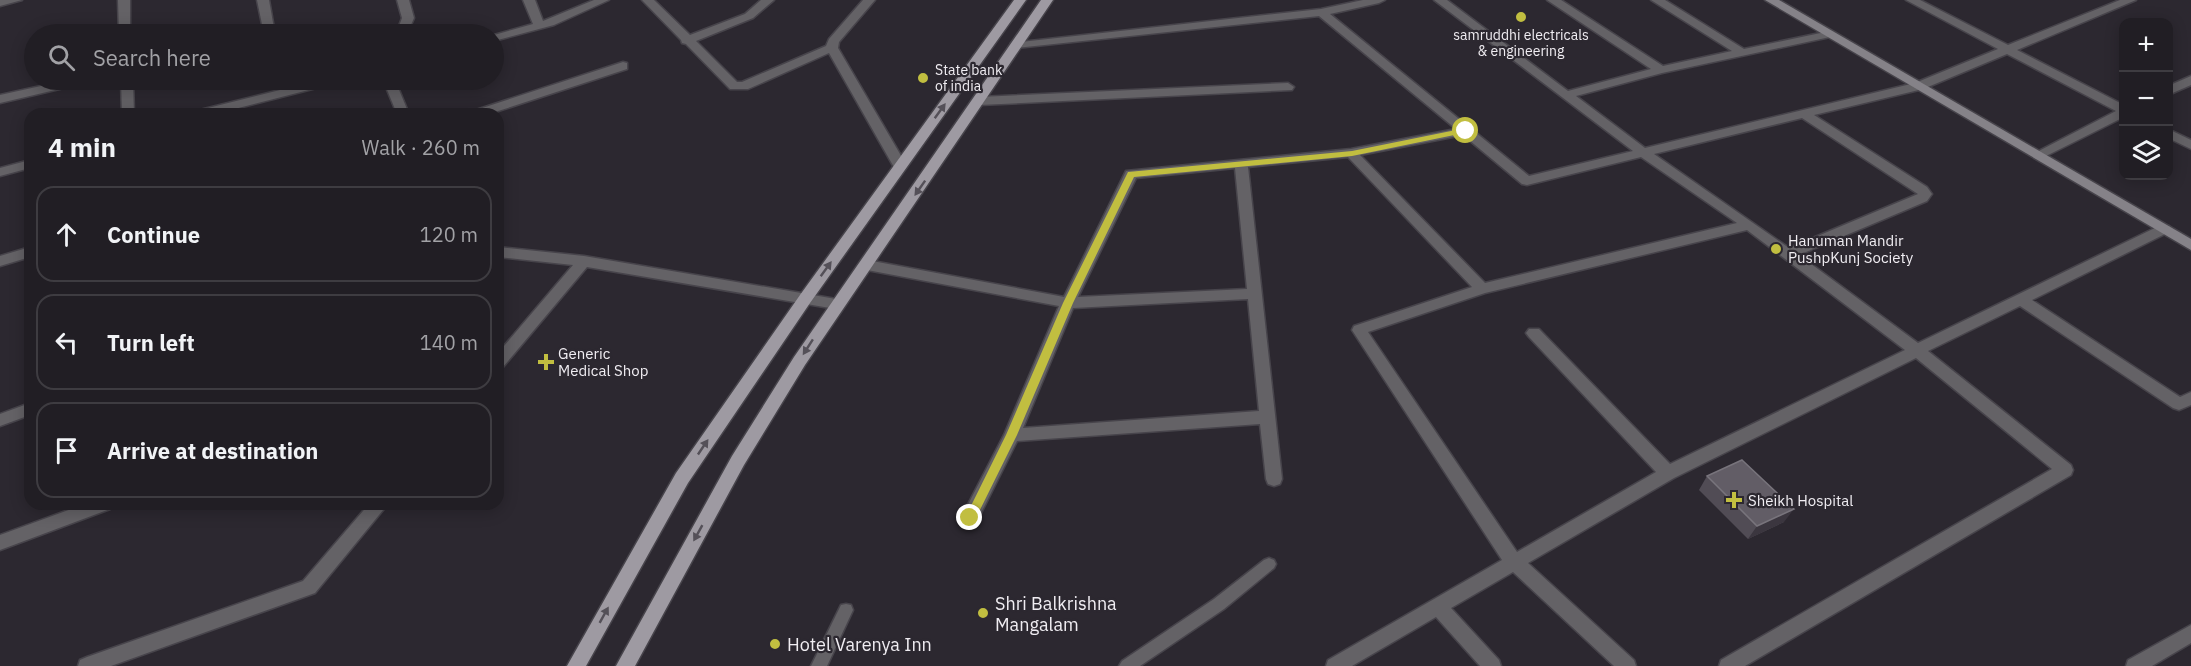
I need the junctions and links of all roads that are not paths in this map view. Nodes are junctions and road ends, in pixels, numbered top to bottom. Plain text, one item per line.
1 (16, 0) edge
2 (124, 0) edge
3 (263, 0) edge
4 (403, 0) edge
5 (529, 0) edge
6 (603, 0) edge
7 (648, 0) edge
8 (768, 0) edge
9 (869, 0) edge
10 (1020, 0) edge
11 (1047, 0) edge
12 (1379, 0) edge
13 (1440, 0) edge
14 (1553, 0) edge
15 (1657, 0) edge
16 (1771, 0) edge
17 (1912, 0) edge
18 (2130, 0) edge
19 (0, 3) edge
20 (1329, 7) edge
21 (125, 24) edge
22 (268, 24) edge
23 (406, 24) edge
24 (539, 26) junction
25 (1830, 34) junction
26 (504, 35) edge
27 (686, 41) junction
28 (1015, 45) junction
29 (831, 48) junction
30 (2007, 50) junction
31 (1743, 53) junction
32 (973, 65) junction
33 (623, 66) dead end
34 (998, 70) junction
35 (1661, 70) junction
36 (2191, 80) edge
37 (1919, 86) junction
38 (1288, 87) dead end
39 (2173, 89) edge
40 (38, 90) edge
41 (127, 90) edge
42 (269, 90) edge
43 (393, 90) edge
44 (1566, 95) junction
45 (0, 99) edge
46 (979, 101) junction
47 (128, 108) edge
48 (217, 108) edge
49 (401, 108) edge
50 (495, 108) edge
51 (2119, 108) edge
52 (2119, 114) edge
53 (1805, 115) junction
54 (1466, 131) junction
55 (2173, 135) edge
56 (2191, 145) edge
57 (1642, 152) junction
58 (1352, 153) junction
59 (2037, 155) junction
60 (1241, 164) junction
61 (24, 166) edge
62 (900, 166) junction
63 (0, 172) edge
64 (1749, 225) junction
65 (2164, 230) junction
66 (2191, 245) edge
67 (504, 253) edge
68 (24, 254) edge
69 (1788, 254) junction
70 (0, 261) edge
71 (584, 261) junction
72 (867, 265) junction
73 (1482, 289) junction
74 (1254, 294) junction
75 (805, 299) junction
76 (2020, 299) junction
77 (1068, 303) junction
78 (836, 304) junction
79 (1534, 333) dead end
80 (1915, 349) junction
81 (504, 356) edge
82 (2191, 398) edge
83 (24, 411) edge
84 (1267, 417) junction
85 (0, 420) edge
86 (1012, 435) junction
87 (1668, 473) junction
88 (1274, 479) dead end
89 (88, 510) edge
90 (374, 510) edge
91 (970, 518) dead end
92 (0, 543) edge
93 (1513, 561) junction
94 (1269, 564) dead end
95 (1437, 605) junction
96 (846, 610) dead end
97 (2191, 633) edge
98 (133, 658) edge
99 (87, 666) edge
100 (576, 666) edge
101 (625, 666) edge
102 (819, 666) edge
103 (1127, 666) edge
104 (1335, 666) edge
105 (1492, 666) edge
106 (1627, 666) edge
107 (1728, 666) edge
108 (2135, 666) edge

1 - 19 street
2 - 21 street
3 - 22 street
4 - 23 street
5 - 24 street
6 - 24 street
7 - 27 street
8 - 27 street
9 - 29 street
10 - 32 main road
11 - 28 main road
12 - 20 street
13 - 44 street
14 - 35 street
15 - 31 street
16 - 25 street
17 - 30 street
18 - 30 street
20 - 28 street
20 - 54 street
24 - 26 street
25 - 31 street
25 - 37 street
27 - 29 street
28 - 34 main road
29 - 62 street
30 - 37 street
30 - 51 street
31 - 35 street
32 - 34 main road
62 -> 32 main road
33 - 50 street
34 - 46 main road
35 - 44 street
36 - 39 street
37 - 53 street
37 - 59 street
38 - 46 street
40 - 45 street
41 - 47 street
42 - 48 street
43 - 49 street
44 - 57 street
46 -> 72 main road
52 - 59 street
53 - 57 street
53 - 69 street
54 - 57 street
54 - 58 street
55 - 56 street
57 - 64 street
58 - 60 street
58 - 73 street
59 - 65 street
60 - 74 street
60 - 77 street
61 - 63 street
75 -> 62 main road
64 - 69 street
64 - 73 street
65 - 66 street
65 - 76 street
67 - 71 street
68 - 70 street
69 - 80 street
71 - 75 street
71 - 81 street
72 - 77 street
72 - 78 main road
73 - 93 street
74 - 77 street
74 - 84 street
75 - 78 street
100 -> 75 main road
76 - 80 street
76 - 82 street
77 - 86 street
78 -> 101 main road
79 - 87 street
80 - 87 street
80 - 107 street
83 - 85 street
84 - 86 street
84 - 88 street
86 - 91 street
87 - 93 street
89 - 92 street
90 - 98 street
93 - 95 street
93 - 106 street
94 - 103 lane
95 - 104 street
95 - 105 street
96 - 102 lane
97 - 108 street
98 - 99 street

